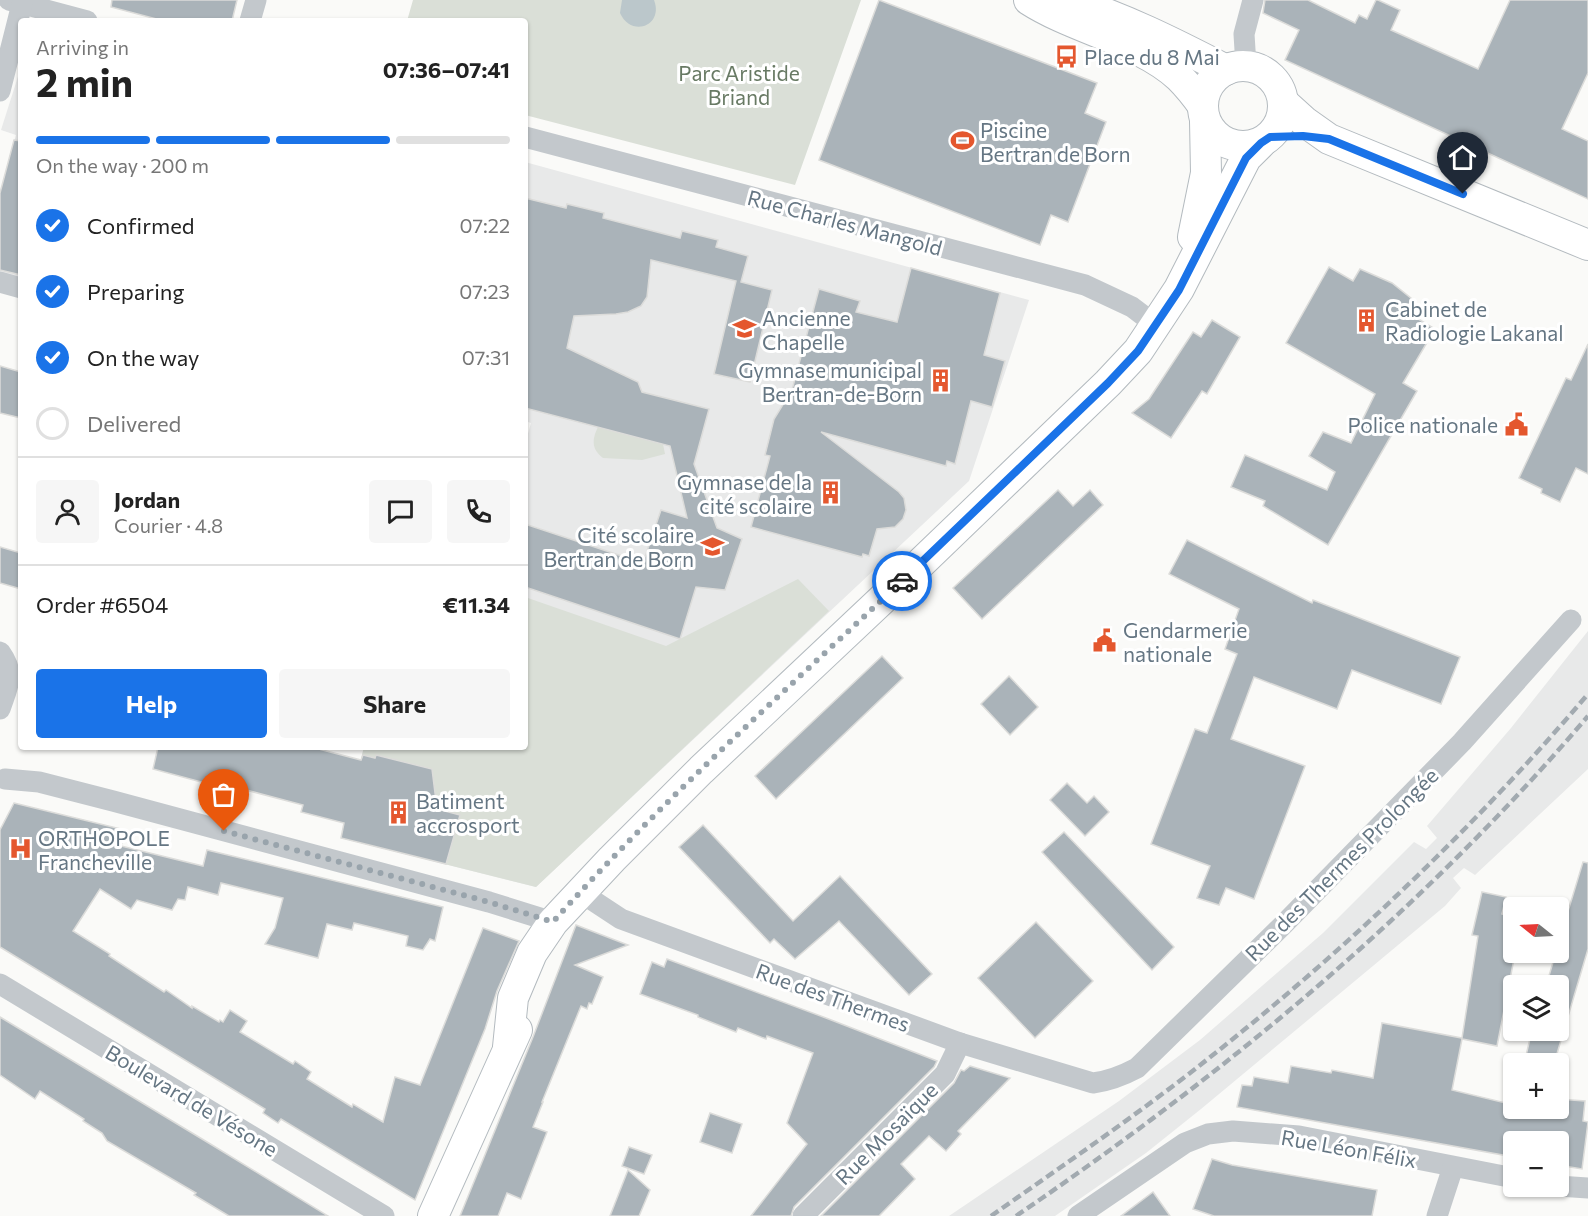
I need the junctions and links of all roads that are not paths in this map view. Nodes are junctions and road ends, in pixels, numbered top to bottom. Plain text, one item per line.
1 (256, 0) edge
2 (1029, 0) edge
3 (1067, 0) edge
4 (1253, 0) edge
5 (18, 1) edge
6 (77, 18) edge
7 (251, 18) edge
8 (1236, 68) junction
9 (0, 91) edge
10 (1284, 102) junction
11 (1204, 113) junction
12 (528, 138) edge
13 (1329, 139) junction
14 (1266, 140) junction
15 (1588, 245) edge
16 (0, 282) edge
17 (18, 287) edge
18 (1179, 290) junction
19 (1157, 326) junction
20 (1571, 620) dead end
21 (0, 652) edge
22 (0, 709) edge
23 (2, 780) edge
24 (580, 892) junction
25 (553, 922) junction
26 (0, 984) edge
27 (960, 1043) junction
28 (1093, 1083) joint
29 (1453, 1167) junction
30 (1503, 1176) edge
31 (1569, 1187) edge
32 (1588, 1188) edge
33 (384, 1216) edge
34 (433, 1216) edge
35 (803, 1216) edge
36 (1078, 1216) edge
37 (1437, 1216) edge

1 - 7 street
2 - 11 main road
3 - 8 main road
4 - 8 street
5 - 6 street
5 - 9 street
8 - 10 main road
8 - 11 main road
10 - 13 main road
10 - 14 main road
11 - 14 main road
11 - 18 main road
12 - 19 street, Rue Charles Mangold
13 - 14 main road
13 - 15 main road
14 - 18 main road
16 - 17 street
18 - 19 main road
19 - 24 main road
20 - 28 street, Rue des Thermes Prolongée
21 - 22 street
23 - 25 street
24 - 25 main road
24 - 27 street, Rue des Thermes
25 - 34 main road
26 - 33 street, Boulevard de Vésone
27 - 28 street, Rue des Thermes
27 - 35 street, Rue Mosaïque
29 - 30 street, Rue Léon Félix
29 - 36 street, Rue Léon Félix
29 - 37 street
31 - 32 street

